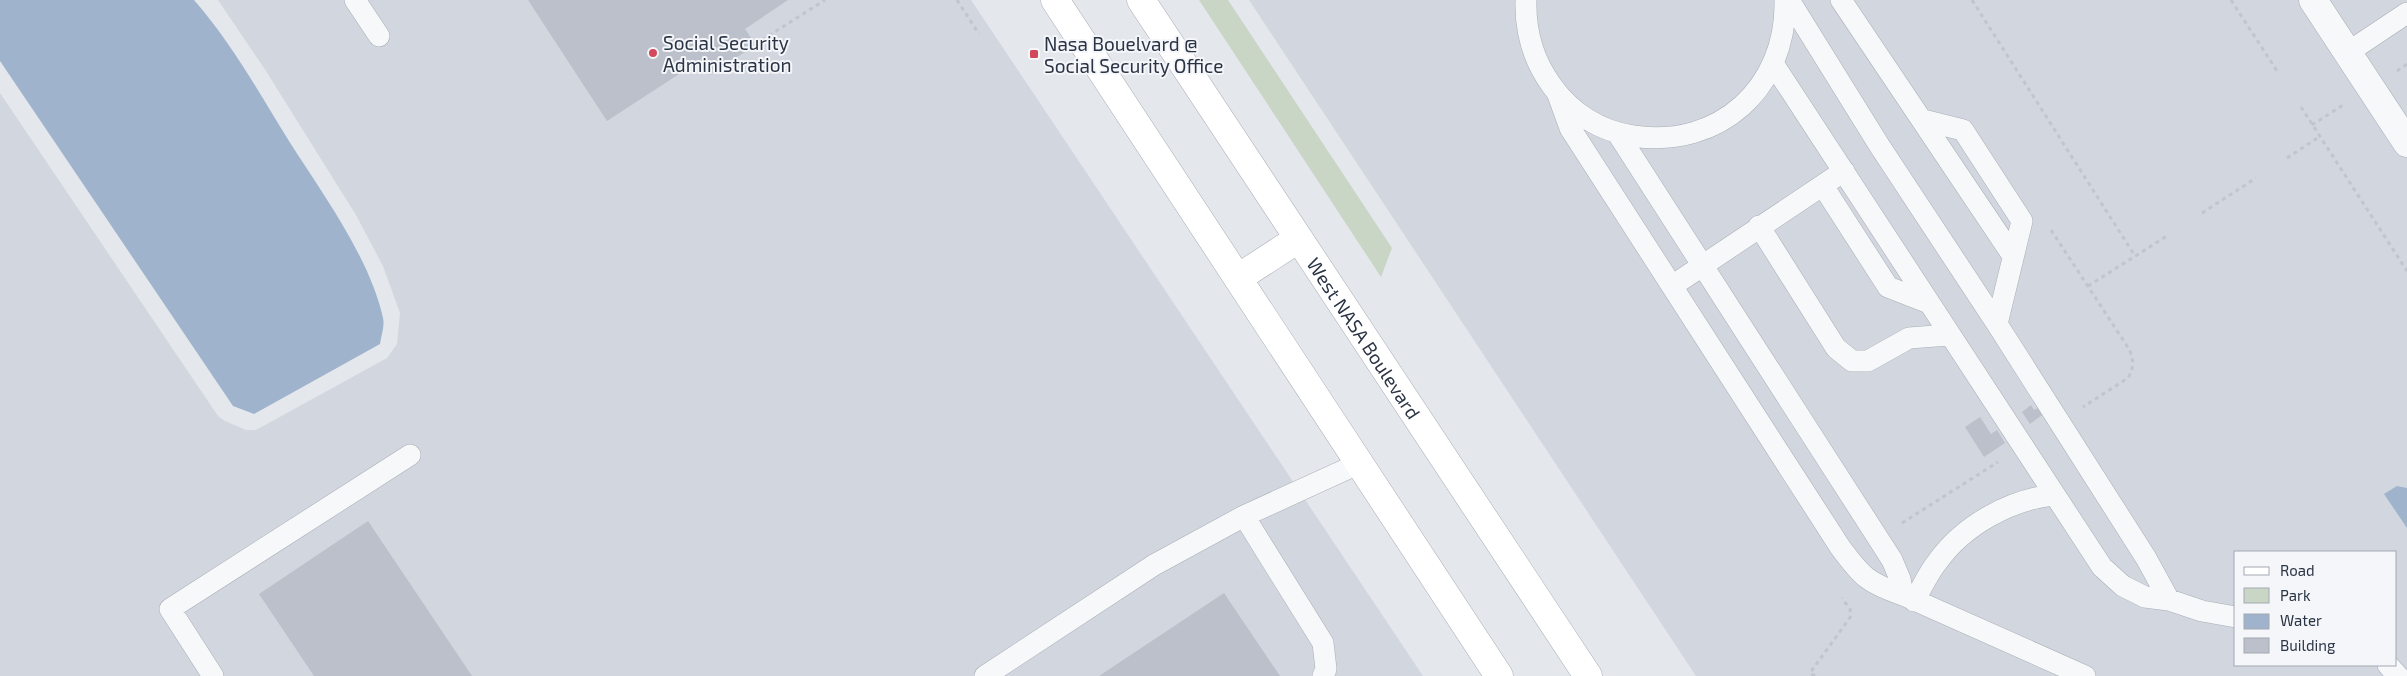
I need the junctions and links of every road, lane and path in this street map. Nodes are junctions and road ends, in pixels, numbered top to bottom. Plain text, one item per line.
1 (355, 0) edge
2 (825, 0) edge
3 (957, 0) edge
4 (1055, 0) edge
5 (1141, 0) edge
6 (1526, 0) edge
7 (1785, 0) edge
8 (1789, 0) edge
9 (1841, 0) edge
10 (1972, 0) edge
11 (2231, 0) edge
12 (2313, 0) edge
13 (2407, 14) edge
14 (979, 34) dead end
15 (378, 36) dead end
16 (762, 40) dead end
17 (2348, 53) junction
18 (2407, 64) edge
19 (1774, 65) junction
20 (2396, 71) dead end
21 (2279, 74) dead end
22 (1558, 95) junction
23 (2346, 102) dead end
24 (2301, 107) dead end
25 (1923, 120) junction
26 (2312, 125) junction
27 (1618, 134) junction
28 (2319, 137) junction
29 (2407, 144) edge
30 (2287, 158) dead end
31 (1844, 171) junction
32 (2256, 178) dead end
33 (1823, 186) junction
34 (2202, 213) dead end
35 (2046, 222) dead end
36 (1759, 226) junction
37 (2167, 236) dead end
38 (1298, 238) junction
39 (2012, 256) junction
40 (2135, 256) junction
41 (1701, 266) junction
42 (2407, 271) edge
43 (1238, 278) junction
44 (1672, 286) junction
45 (2088, 286) junction
46 (1929, 303) junction
47 (1997, 324) junction
48 (1949, 335) junction
49 (2077, 411) dead end
50 (410, 455) dead end
51 (2003, 458) dead end
52 (1360, 463) junction
53 (2053, 495) junction
54 (1244, 516) junction
55 (1896, 527) dead end
56 (1839, 594) dead end
57 (1909, 598) junction
58 (2169, 600) junction
59 (2234, 617) edge
60 (2389, 666) edge
61 (213, 676) edge
62 (985, 676) edge
63 (1323, 676) edge
64 (1499, 676) edge
65 (1588, 676) edge
66 (1814, 676) edge
67 (2085, 676) edge
68 (2398, 676) edge

1 - 15 lane
2 - 16 path
3 - 14 path
4 - 43 main road
5 - 38 main road, West NASA Boulevard
6 - 22 lane
7 - 19 lane
8 - 47 lane
9 - 25 lane
10 - 40 path
11 - 21 path
12 - 17 street
13 - 17 lane
17 - 29 street
18 - 20 path
19 - 27 lane
19 - 31 lane
22 - 27 lane
22 - 44 lane
23 - 26 path
24 - 26 path
25 - 39 lane
25 - 39 lane
26 - 28 path
27 - 41 lane
28 - 30 path
28 - 42 path
31 - 33 lane
31 - 46 lane
32 - 34 path
33 - 36 lane
33 - 46 lane
35 - 45 path
36 - 41 lane
36 - 48 lane
37 - 40 path
38 - 43 main road
38 - 65 main road, West NASA Boulevard
39 - 47 lane
40 - 45 path
41 - 44 lane
41 - 57 lane
43 - 52 main road
44 - 57 lane
45 - 49 path
46 - 48 lane
47 - 58 lane
48 - 53 lane
50 - 61 lane
51 - 55 path
52 - 54 lane
52 - 64 main road
53 - 57 lane
53 - 58 lane
54 - 62 lane
54 - 63 lane
56 - 66 path
57 - 67 lane
58 - 59 lane
60 - 68 lane

